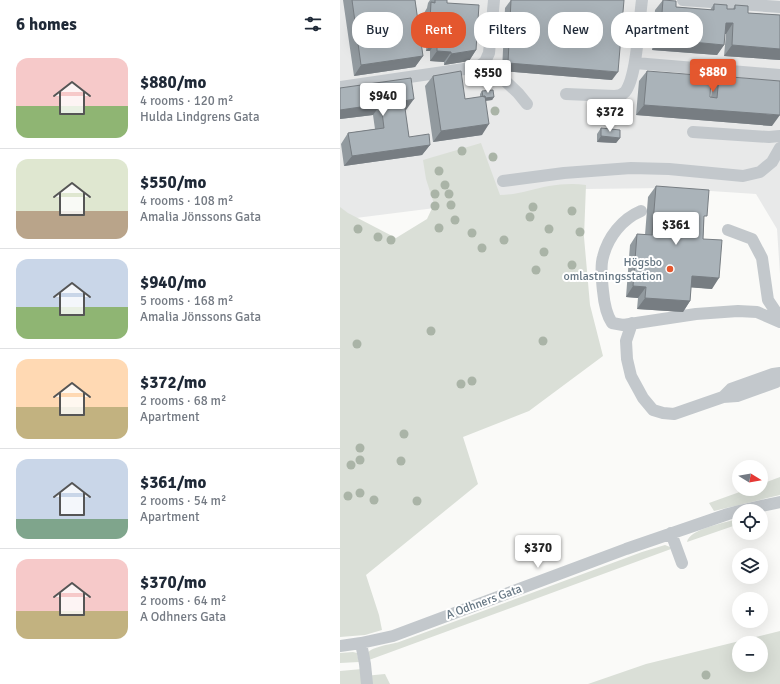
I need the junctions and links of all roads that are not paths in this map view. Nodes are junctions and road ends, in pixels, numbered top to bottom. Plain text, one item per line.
1 (494, 0) edge
2 (642, 0) edge
3 (683, 0) edge
4 (780, 8) edge
5 (485, 62) junction
6 (635, 63) junction
7 (780, 75) edge
8 (340, 87) edge
9 (566, 94) dead end
10 (527, 104) dead end
11 (693, 132) dead end
12 (780, 136) edge
13 (780, 148) edge
14 (503, 181) dead end
15 (642, 211) dead end
16 (728, 230) dead end
17 (780, 318) edge
18 (780, 322) edge
19 (632, 323) junction
20 (780, 373) edge
21 (780, 378) edge
22 (723, 397) junction
23 (780, 502) edge
24 (768, 505) edge
25 (732, 513) edge
26 (671, 533) junction
27 (682, 563) dead end
28 (362, 643) junction
29 (340, 646) edge
30 (367, 684) edge

1 - 5 street
2 - 6 street
3 - 4 street
5 - 8 street
5 - 10 street
6 - 7 street
6 - 9 street
11 - 12 street
13 - 14 street
15 - 19 street
16 - 17 street
18 - 19 street
19 - 22 street
20 - 22 street
21 - 22 street
23 - 24 street, A Odhners Gata
25 - 26 street, A Odhners Gata
26 - 27 street
26 - 28 street, A Odhners Gata
28 - 29 street, A Odhners Gata
28 - 30 street

